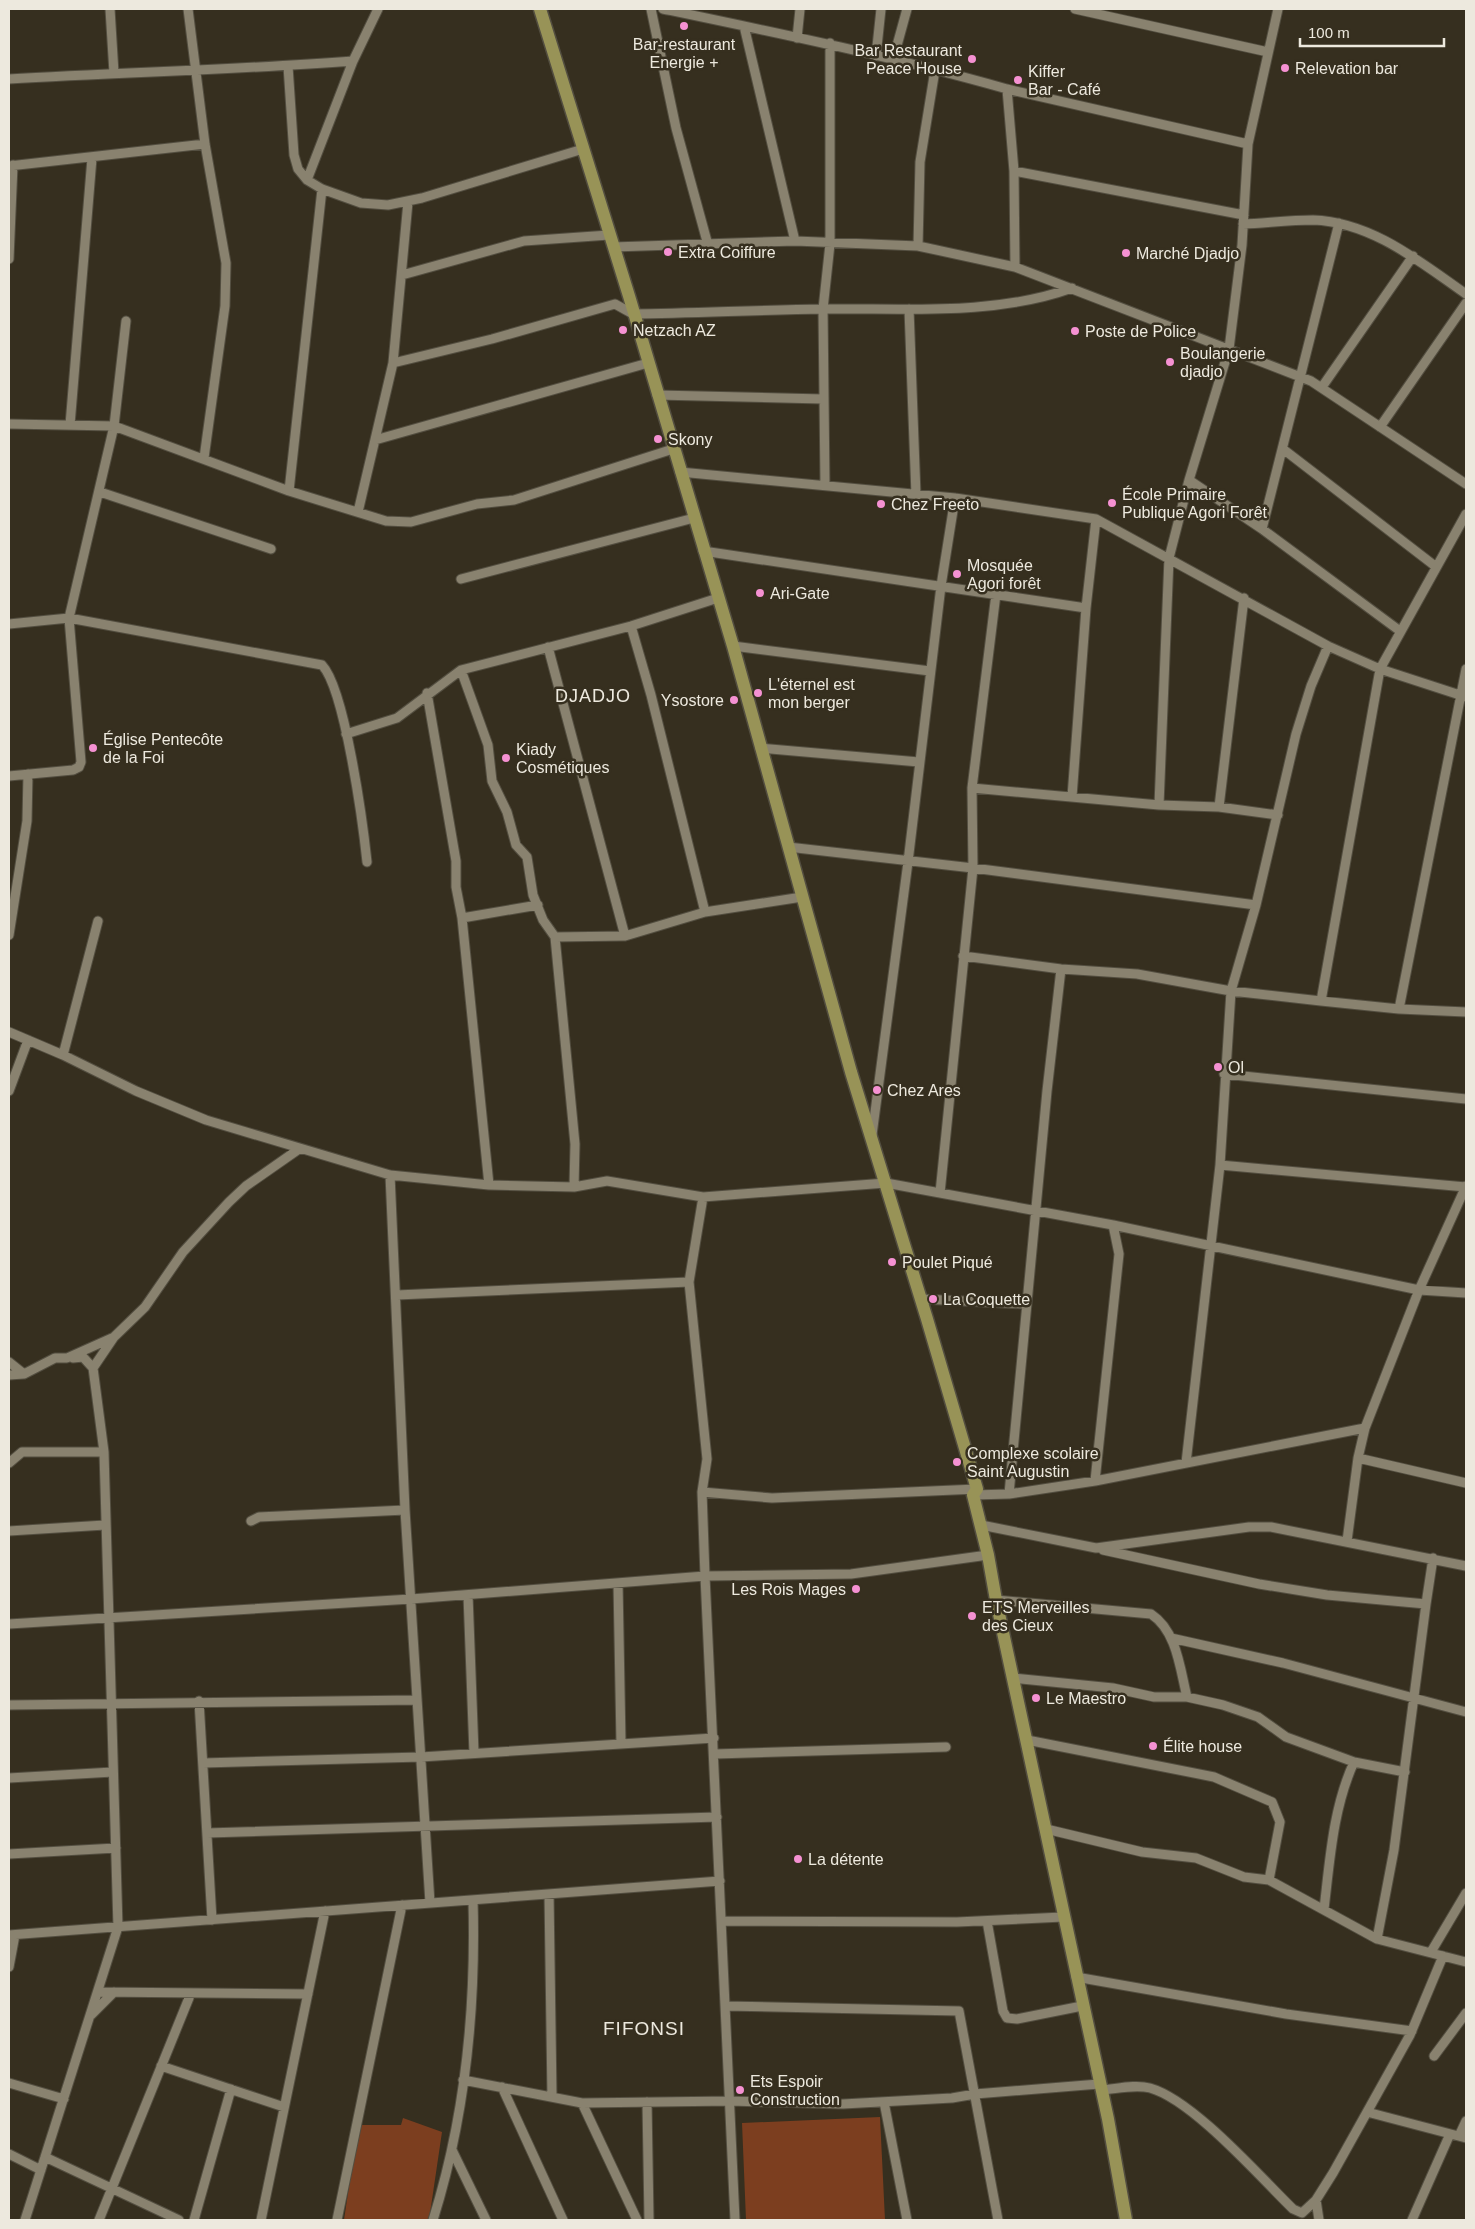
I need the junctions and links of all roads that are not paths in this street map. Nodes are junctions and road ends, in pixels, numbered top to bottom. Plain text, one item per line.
1 (110, 9) edge
2 (188, 9) edge
3 (378, 9) edge
4 (540, 9) edge
5 (651, 9) edge
6 (663, 9) edge
7 (800, 9) edge
8 (881, 9) edge
9 (907, 9) edge
10 (1075, 9) edge
11 (1278, 9) edge
12 (744, 26) junction
13 (796, 38) junction
14 (830, 43) junction
15 (1268, 52) junction
16 (876, 56) junction
17 (893, 60) junction
18 (353, 61) junction
19 (288, 66) junction
20 (935, 70) junction
21 (195, 71) junction
22 (114, 73) junction
23 (9, 79) edge
24 (1007, 89) junction
25 (205, 144) junction
26 (1248, 144) junction
27 (583, 149) junction
28 (92, 158) junction
29 (11, 166) edge
30 (1014, 171) junction
31 (307, 180) junction
32 (322, 189) junction
33 (408, 202) junction
34 (1244, 220) junction
35 (1339, 223) junction
36 (609, 235) junction
37 (796, 241) junction
38 (830, 244) junction
39 (708, 245) junction
40 (918, 246) junction
41 (613, 247) junction
42 (1413, 256) junction
43 (9, 258) edge
44 (1015, 267) junction
45 (402, 276) junction
46 (1072, 288) junction
47 (1466, 294) edge
48 (1466, 303) edge
49 (823, 309) junction
50 (909, 309) junction
51 (633, 314) junction
52 (126, 321) dead end
53 (1229, 349) junction
54 (393, 363) junction
55 (648, 363) junction
56 (1300, 375) junction
57 (1322, 387) junction
58 (657, 394) junction
59 (824, 399) junction
60 (9, 424) edge
61 (70, 425) junction
62 (114, 426) junction
63 (1380, 427) junction
64 (374, 440) junction
65 (673, 449) junction
66 (1283, 450) junction
67 (204, 458) junction
68 (680, 472) junction
69 (1189, 480) junction
70 (1466, 484) edge
71 (825, 486) junction
72 (289, 491) junction
73 (100, 492) junction
74 (916, 495) junction
75 (955, 498) junction
76 (358, 512) junction
77 (1466, 514) edge
78 (694, 518) junction
79 (1096, 519) junction
80 (1262, 529) junction
81 (271, 550) dead end
82 (703, 551) junction
83 (1169, 558) junction
84 (1435, 566) junction
85 (461, 579) dead end
86 (940, 586) junction
87 (996, 594) junction
88 (718, 598) junction
89 (1244, 598) junction
90 (1086, 608) junction
91 (69, 618) junction
92 (9, 624) edge
93 (631, 626) junction
94 (1400, 631) junction
95 (548, 646) junction
96 (732, 646) junction
97 (1328, 646) junction
98 (1380, 669) junction
99 (1466, 669) edge
100 (461, 670) junction
101 (930, 671) junction
102 (427, 693) junction
103 (1464, 697) edge
104 (346, 734) junction
105 (760, 748) junction
106 (919, 762) junction
107 (28, 774) junction
108 (9, 776) edge
109 (972, 788) junction
110 (1072, 797) junction
111 (1159, 805) junction
112 (1219, 807) junction
113 (1278, 815) junction
114 (788, 847) junction
115 (367, 862) dead end
116 (908, 862) junction
117 (973, 868) junction
118 (802, 897) junction
119 (1256, 904) junction
120 (538, 905) junction
121 (705, 912) junction
122 (462, 918) junction
123 (98, 921) dead end
124 (9, 935) edge
125 (626, 936) junction
126 (555, 937) junction
127 (964, 956) junction
128 (1061, 969) junction
129 (1231, 991) junction
130 (1321, 1001) junction
131 (1400, 1009) junction
132 (1466, 1012) edge
133 (9, 1032) edge
134 (28, 1040) junction
135 (63, 1055) junction
136 (1224, 1074) junction
137 (9, 1091) edge
138 (1466, 1099) edge
139 (872, 1140) junction
140 (299, 1149) junction
141 (1220, 1164) junction
142 (390, 1175) junction
143 (886, 1183) junction
144 (489, 1185) junction
145 (574, 1187) junction
146 (1466, 1187) edge
147 (940, 1193) junction
148 (703, 1197) junction
149 (1036, 1212) junction
150 (1114, 1225) junction
151 (1210, 1246) junction
152 (689, 1282) junction
153 (1419, 1290) junction
154 (1466, 1293) edge
155 (397, 1295) junction
156 (921, 1299) junction
157 (1026, 1304) junction
158 (114, 1337) junction
159 (67, 1358) junction
160 (9, 1362) edge
161 (93, 1368) junction
162 (24, 1374) junction
163 (9, 1375) edge
164 (1365, 1428) junction
165 (104, 1452) junction
166 (1358, 1458) junction
167 (9, 1463) edge
168 (1186, 1463) junction
169 (1095, 1481) junction
170 (1466, 1483) edge
171 (702, 1492) junction
172 (975, 1492) junction
173 (1009, 1494) junction
174 (405, 1510) junction
175 (251, 1521) dead end
176 (105, 1525) junction
177 (981, 1525) junction
178 (9, 1531) edge
179 (1346, 1542) junction
180 (1096, 1548) junction
181 (988, 1555) junction
182 (1433, 1558) junction
183 (1466, 1566) edge
184 (705, 1576) junction
185 (618, 1583) junction
186 (468, 1595) junction
187 (411, 1599) junction
188 (996, 1600) junction
189 (1426, 1604) junction
190 (108, 1618) junction
191 (9, 1624) edge
192 (1171, 1638) junction
193 (1012, 1678) junction
194 (1188, 1697) junction
195 (1414, 1698) junction
196 (417, 1700) junction
197 (111, 1702) junction
198 (200, 1702) junction
199 (9, 1705) edge
200 (1466, 1712) edge
201 (714, 1738) junction
202 (1027, 1740) junction
203 (621, 1743) junction
204 (946, 1747) dead end
205 (474, 1753) junction
206 (715, 1754) junction
207 (421, 1757) junction
208 (1354, 1762) junction
209 (203, 1763) junction
210 (113, 1772) junction
211 (1405, 1772) junction
212 (9, 1778) edge
213 (717, 1817) junction
214 (425, 1826) junction
215 (1046, 1829) junction
216 (207, 1833) junction
217 (116, 1848) junction
218 (9, 1854) edge
219 (1269, 1880) junction
220 (720, 1881) junction
221 (1466, 1893) edge
222 (549, 1894) junction
223 (473, 1900) junction
224 (430, 1903) junction
225 (402, 1905) junction
226 (1324, 1909) junction
227 (325, 1911) junction
228 (1063, 1917) junction
229 (212, 1920) junction
230 (722, 1921) junction
231 (987, 1921) junction
232 (118, 1927) junction
233 (12, 1935) edge
234 (1377, 1940) junction
235 (1431, 1952) junction
236 (1443, 1956) junction
237 (1466, 1962) edge
238 (9, 1967) edge
239 (1076, 1977) junction
240 (98, 1992) junction
241 (114, 1992) junction
242 (191, 1993) junction
243 (308, 1994) junction
244 (725, 2006) junction
245 (1082, 2006) junction
246 (1466, 2013) edge
247 (90, 2017) junction
248 (1412, 2031) junction
249 (1434, 2056) dead end
250 (161, 2066) junction
251 (462, 2080) junction
252 (9, 2082) edge
253 (502, 2087) junction
254 (1100, 2087) junction
255 (231, 2089) junction
256 (975, 2094) junction
257 (552, 2097) junction
258 (64, 2099) junction
259 (730, 2101) junction
260 (647, 2102) junction
261 (884, 2102) junction
262 (582, 2103) junction
263 (284, 2107) junction
264 (1367, 2112) junction
265 (1466, 2121) edge
266 (1458, 2136) edge
267 (452, 2150) junction
268 (9, 2154) edge
269 (45, 2157) junction
270 (41, 2170) junction
271 (112, 2188) junction
272 (1316, 2200) junction
273 (25, 2220) edge
274 (99, 2220) edge
275 (180, 2220) edge
276 (194, 2220) edge
277 (261, 2220) edge
278 (337, 2220) edge
279 (433, 2220) edge
280 (486, 2220) edge
281 (563, 2220) edge
282 (637, 2220) edge
283 (649, 2220) edge
284 (735, 2220) edge
285 (907, 2220) edge
286 (998, 2220) edge
287 (1126, 2220) edge
288 (1319, 2220) edge
289 (1412, 2220) edge

1 - 22 street
2 - 21 street
3 - 18 street
4 - 27 main road
5 - 39 street
6 - 12 street
7 - 13 street
8 - 16 street
9 - 17 street
10 - 15 street
11 - 15 street
12 - 13 street
12 - 37 street
13 - 14 street
14 - 16 street
14 - 38 street
15 - 26 street
16 - 17 street
17 - 20 street
18 - 19 street
18 - 31 street
19 - 21 street
19 - 31 street
20 - 24 street
20 - 40 street
21 - 22 street
21 - 25 street
22 - 23 street
24 - 26 street
24 - 30 street
25 - 28 street
25 - 67 street
26 - 34 street
27 - 33 street
27 - 36 main road
28 - 29 street
28 - 61 street
29 - 43 street
30 - 34 street
30 - 44 street
31 - 32 street
32 - 33 street
32 - 72 street
33 - 45 street
34 - 35 street
34 - 53 street
35 - 42 street
35 - 56 street
36 - 41 main road
36 - 45 street
37 - 38 street
37 - 39 street
38 - 40 street
38 - 49 street
39 - 41 street
40 - 44 street
41 - 51 main road
42 - 47 street
42 - 57 street
44 - 46 street
45 - 54 street
46 - 50 street
46 - 53 street
48 - 63 street
49 - 50 street
49 - 51 street
49 - 59 street
50 - 74 street
51 - 54 street
51 - 55 main road
52 - 62 street
53 - 56 street
53 - 69 street
54 - 64 street
55 - 58 main road
55 - 64 street
56 - 57 street
56 - 66 street
57 - 63 street
58 - 59 street
58 - 65 main road
59 - 71 street
60 - 61 street
61 - 62 street
62 - 67 street
62 - 73 street
63 - 70 street
64 - 76 street
65 - 68 main road
65 - 76 street
66 - 80 street
66 - 84 street
67 - 72 street
68 - 71 street
68 - 78 main road
69 - 80 street
69 - 83 street
71 - 74 street
72 - 76 street
73 - 81 street
73 - 91 street
74 - 75 street
75 - 79 street
75 - 86 street
77 - 84 street
78 - 82 main road
78 - 85 street
79 - 83 street
79 - 90 street
80 - 94 street
82 - 86 street
82 - 88 main road
83 - 89 street
83 - 111 street
84 - 94 street
86 - 87 street
86 - 101 street
87 - 90 street
87 - 109 street
88 - 93 street
88 - 96 main road
89 - 97 street
89 - 112 street
90 - 110 street
91 - 92 street
91 - 104 street
91 - 107 street
93 - 95 street
93 - 121 street
94 - 98 street
95 - 100 street
95 - 125 street
96 - 101 street
96 - 105 main road
97 - 98 street
97 - 113 street
98 - 103 street
98 - 130 street
99 - 103 street
100 - 102 street
100 - 120 street
101 - 106 street
102 - 104 street
102 - 122 street
103 - 131 street
104 - 115 street
105 - 106 street
105 - 114 main road
106 - 116 street
107 - 108 street
107 - 124 street
109 - 110 street
109 - 117 street
110 - 111 street
111 - 112 street
112 - 113 street
113 - 119 street
114 - 116 street
114 - 118 main road
116 - 117 street
116 - 139 street
117 - 119 street
117 - 127 street
118 - 121 street
118 - 139 main road
119 - 129 street
120 - 122 street
120 - 126 street
121 - 125 street
122 - 144 street
123 - 135 street
125 - 126 street
126 - 145 street
127 - 128 street
127 - 147 street
128 - 129 street
128 - 149 street
129 - 130 street
129 - 136 street
130 - 131 street
131 - 132 street
133 - 134 street
134 - 135 street
134 - 137 street
135 - 140 street
136 - 138 street
136 - 141 street
139 - 143 main road
140 - 142 street
140 - 158 street
141 - 146 street
141 - 151 street
142 - 144 street
142 - 155 street
143 - 147 street
143 - 148 street
143 - 156 main road
144 - 145 street
145 - 148 street
146 - 153 street
147 - 149 street
148 - 152 street
149 - 150 street
149 - 157 street
150 - 151 street
150 - 169 street
151 - 153 street
151 - 168 street
152 - 155 street
152 - 171 street
153 - 154 street
153 - 164 street
155 - 174 street
156 - 157 street
156 - 172 main road
157 - 173 street
158 - 159 street
158 - 161 street
159 - 161 street
159 - 162 street
160 - 162 street
161 - 165 street
162 - 163 street
164 - 166 street
164 - 168 street
165 - 167 street
165 - 176 street
166 - 170 street
166 - 179 street
168 - 169 street
169 - 173 street
171 - 172 street
171 - 184 street
172 - 173 street
172 - 177 main road
174 - 175 street
174 - 187 street
176 - 178 street
176 - 190 street
177 - 180 street
177 - 181 main road
179 - 180 street
179 - 182 street
180 - 189 street
181 - 184 street
181 - 188 main road
182 - 183 street
182 - 189 street
184 - 185 street
184 - 201 street
185 - 186 street
185 - 203 street
186 - 187 street
186 - 205 street
187 - 190 street
187 - 196 street
188 - 192 street
188 - 193 main road
189 - 195 street
190 - 191 street
190 - 197 street
192 - 194 street
192 - 195 street
193 - 194 street
193 - 202 main road
194 - 208 street
195 - 200 street
195 - 211 street
196 - 198 street
196 - 207 street
197 - 198 street
197 - 199 street
197 - 210 street
198 - 209 street
201 - 203 street
201 - 206 street
202 - 215 main road
202 - 219 street
203 - 205 street
204 - 206 street
205 - 207 street
206 - 213 street
207 - 209 street
207 - 214 street
208 - 211 street
208 - 226 street
209 - 216 street
210 - 212 street
210 - 217 street
211 - 234 street
213 - 214 street
213 - 220 street
214 - 216 street
214 - 224 street
215 - 219 street
215 - 228 main road
216 - 229 street
217 - 218 street
217 - 232 street
219 - 226 street
220 - 222 street
220 - 230 street
221 - 235 street
222 - 223 street
222 - 257 street
223 - 224 street
223 - 251 street
224 - 225 street
225 - 227 street
225 - 278 street
226 - 234 street
227 - 229 street
227 - 243 street
228 - 231 street
228 - 239 main road
229 - 232 street
230 - 231 street
230 - 244 street
231 - 245 street
232 - 233 street
232 - 240 street
233 - 238 street
234 - 235 street
235 - 236 street
236 - 237 street
236 - 248 street
239 - 245 main road
239 - 248 street
240 - 241 street
240 - 247 street
241 - 242 street
241 - 247 street
242 - 243 street
242 - 250 street
243 - 263 street
244 - 256 street
244 - 259 street
245 - 254 main road
246 - 249 street
247 - 258 street
248 - 264 street
250 - 255 street
250 - 271 street
251 - 253 street
251 - 267 street
252 - 258 street
253 - 257 street
253 - 281 street
254 - 256 street
254 - 272 street
254 - 287 main road
255 - 263 street
255 - 276 street
256 - 261 street
256 - 286 street
257 - 262 street
258 - 269 street
259 - 260 street
259 - 261 street
259 - 284 street
260 - 262 street
260 - 283 street
261 - 285 street
262 - 282 street
263 - 277 street
264 - 266 street
264 - 272 street
265 - 266 street
266 - 289 street
267 - 279 street
267 - 280 street
268 - 270 street
269 - 270 street
269 - 271 street
270 - 273 street
271 - 274 street
271 - 275 street
272 - 288 street

